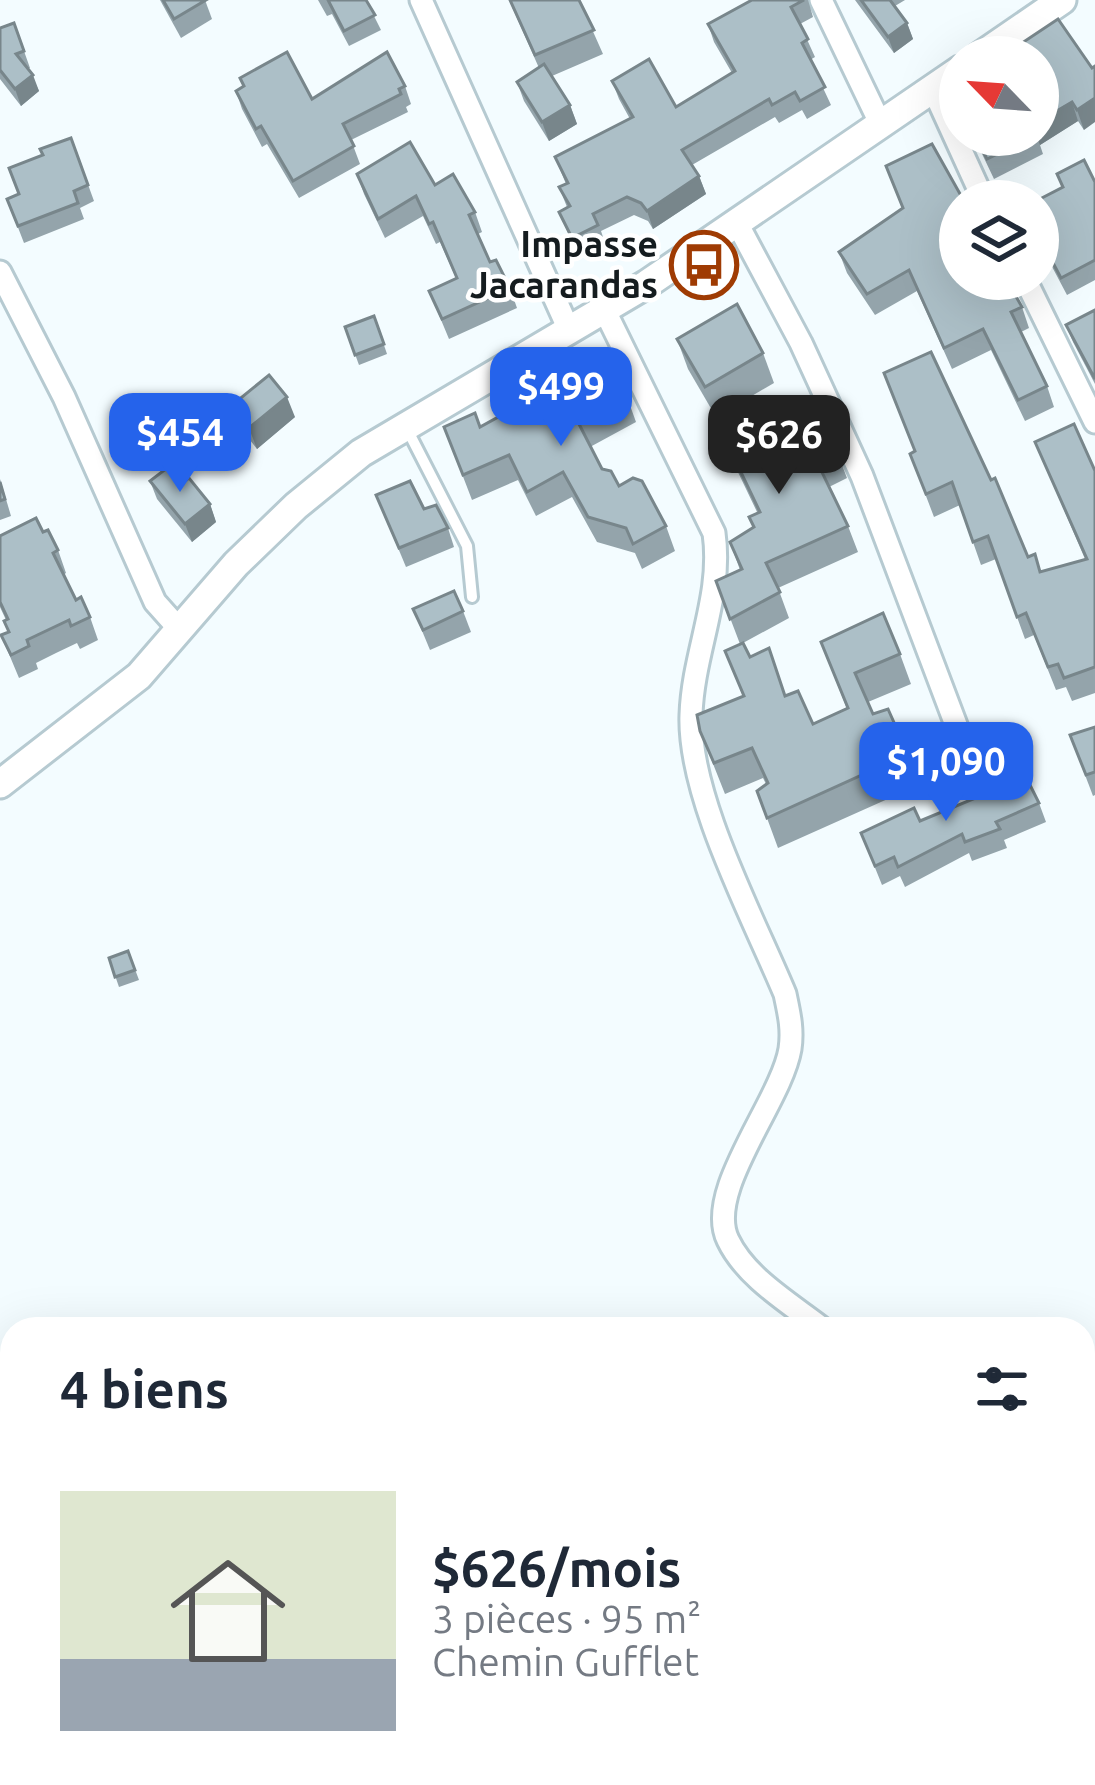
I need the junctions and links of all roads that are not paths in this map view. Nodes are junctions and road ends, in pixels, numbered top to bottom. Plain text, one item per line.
1 (421, 0) edge
2 (821, 0) edge
3 (1062, 0) edge
4 (1010, 36) edge
5 (939, 85) edge
6 (933, 89) junction
7 (881, 125) junction
8 (974, 180) edge
9 (738, 225) junction
10 (0, 272) edge
11 (1035, 300) edge
12 (604, 309) junction
13 (569, 330) junction
14 (1095, 422) edge
15 (406, 427) junction
16 (472, 597) dead end
17 (180, 630) junction
18 (961, 737) dead end
19 (0, 784) edge
20 (808, 1317) edge

1 - 13 street
2 - 7 street
3 - 4 main road
5 - 6 main road
6 - 7 main road
6 - 8 street
7 - 9 main road
9 - 12 main road
9 - 18 street
10 - 17 street
11 - 14 street
12 - 13 main road
12 - 20 street
13 - 15 main road
15 - 16 lane
15 - 17 main road
17 - 19 main road

